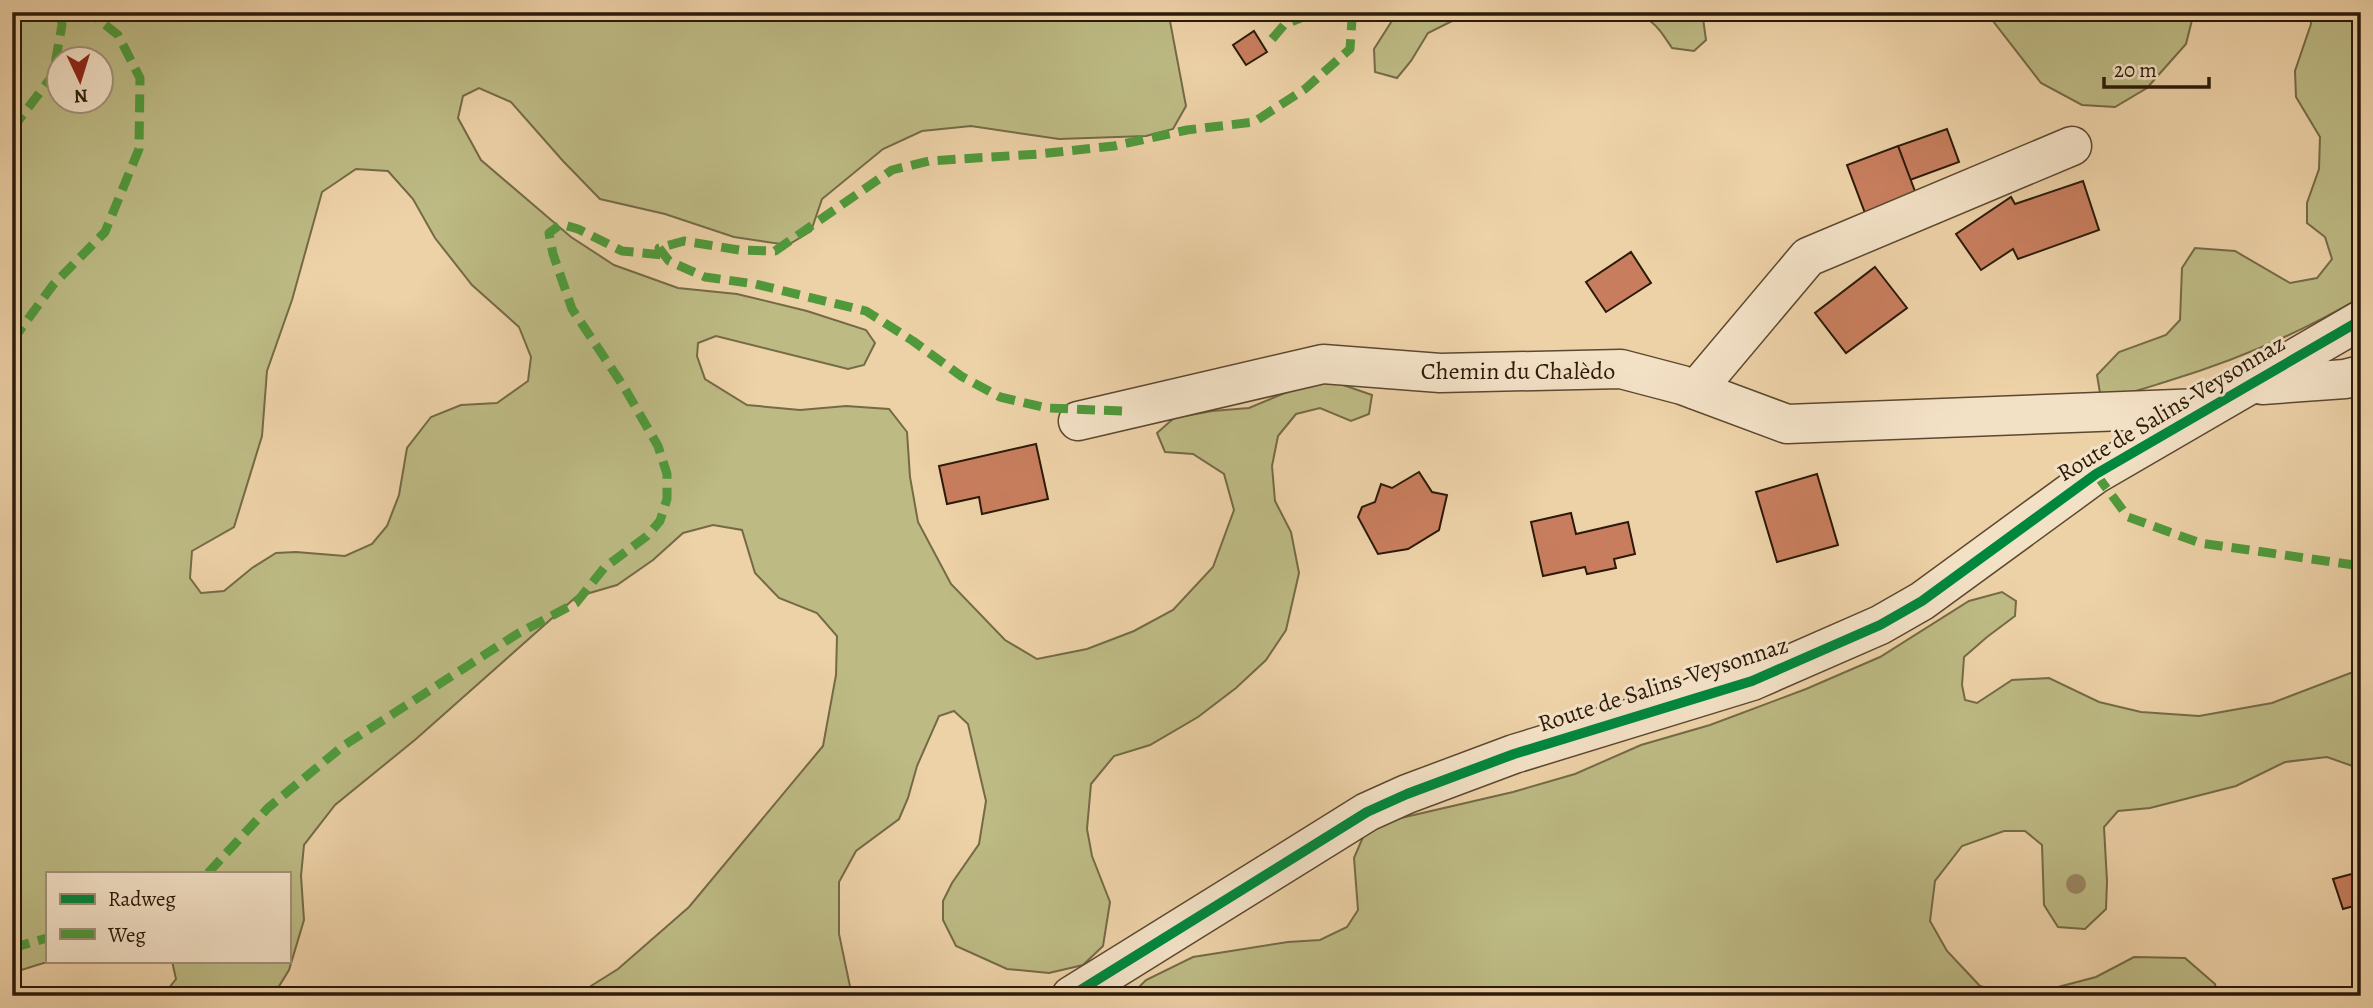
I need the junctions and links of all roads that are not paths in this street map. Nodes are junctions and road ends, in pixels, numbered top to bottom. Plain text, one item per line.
1 (2072, 146) dead end
2 (2361, 320) edge
3 (2361, 375) edge
4 (2259, 379) junction
5 (1696, 390) junction
6 (2207, 407) junction
7 (1077, 421) dead end
8 (1071, 996) edge

1 - 5 street
2 - 4 street, Route de Salins-Veysonnaz
3 - 4 street
4 - 6 street, Route de Salins-Veysonnaz
5 - 6 street, Chemin du Chalèdo
5 - 7 street, Chemin du Chalèdo
6 - 8 street, Route de Salins-Veysonnaz

